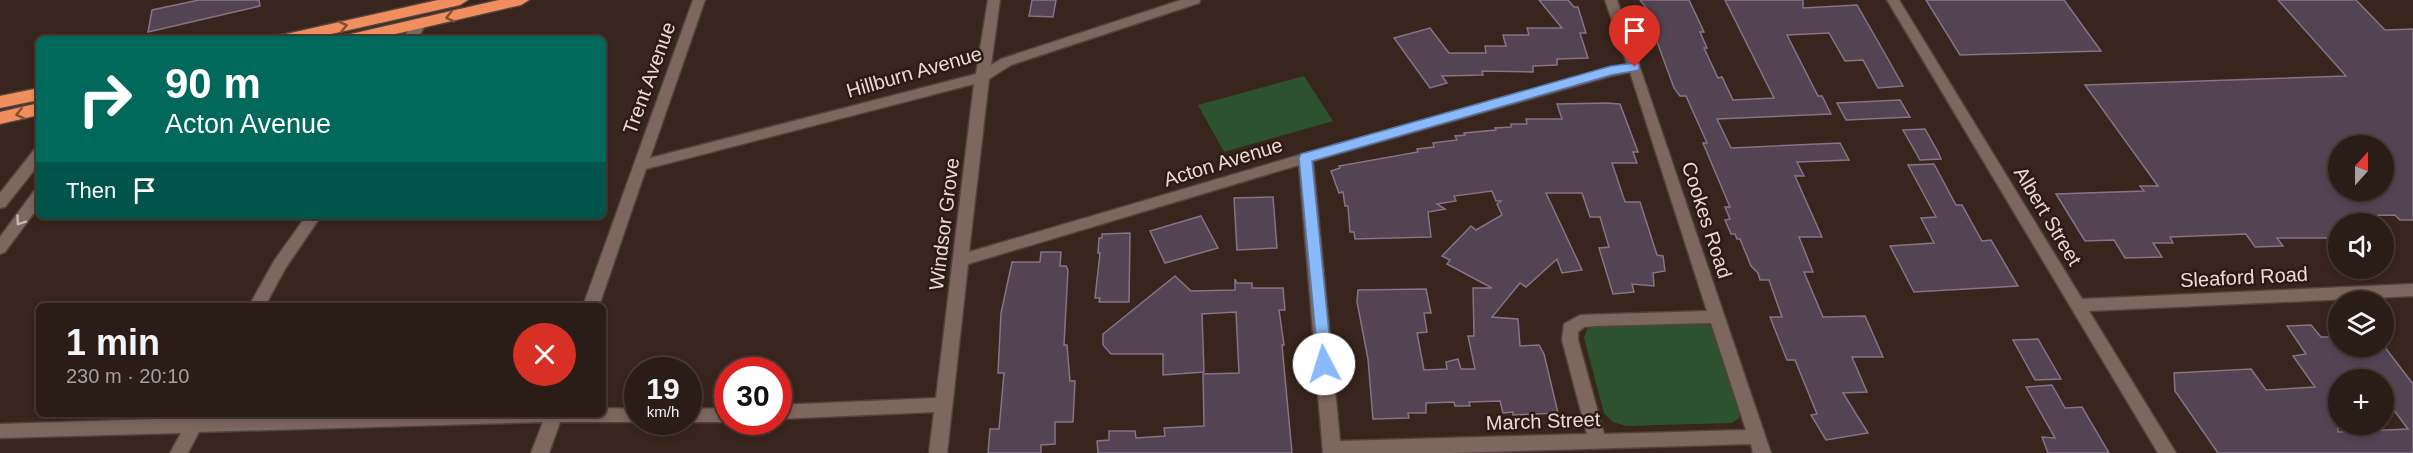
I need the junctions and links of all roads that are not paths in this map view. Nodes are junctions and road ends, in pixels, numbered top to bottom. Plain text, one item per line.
1 (460, 0) edge
2 (521, 0) edge
3 (699, 0) edge
4 (994, 0) edge
5 (1194, 0) edge
6 (1611, 0) edge
7 (1893, 0) edge
8 (418, 16) junction
9 (303, 36) edge
10 (360, 36) edge
11 (411, 36) edge
12 (1635, 67) junction
13 (982, 77) junction
14 (36, 95) edge
15 (0, 102) edge
16 (36, 110) edge
17 (0, 118) edge
18 (36, 158) edge
19 (1305, 158) junction
20 (639, 166) junction
21 (36, 199) edge
22 (0, 203) edge
23 (312, 219) edge
24 (0, 248) edge
25 (962, 260) junction
26 (2413, 290) edge
27 (259, 303) edge
28 (592, 303) edge
29 (2078, 305) junction
30 (1717, 317) junction
31 (943, 405) junction
32 (792, 411) edge
33 (606, 416) edge
34 (624, 416) edge
35 (412, 417) edge
36 (553, 417) edge
37 (200, 420) edge
38 (0, 431) edge
39 (1597, 440) junction
40 (1759, 445) edge
41 (1332, 451) edge
42 (180, 453) edge
43 (540, 453) edge
44 (938, 453) edge
45 (2167, 453) edge

1 - 8 highway
2 -> 8 highway
3 - 20 street, Trent Avenue
4 - 13 street, Windsor Grove
5 - 13 street, Hillburn Avenue
6 - 12 street, Cookes Road
7 - 29 street, Albert Street
9 -> 8 highway
8 - 10 highway
8 - 11 street
12 - 19 street, Acton Avenue
12 - 30 street, Cookes Road
13 - 20 street, Hillburn Avenue
13 - 25 street, Windsor Grove
14 - 15 highway
16 -> 17 highway
18 - 22 street
19 - 25 street, Acton Avenue
19 - 41 street
20 - 28 street, Trent Avenue
21 -> 24 street
23 - 27 street
25 - 31 street, Windsor Grove
26 - 29 street, Sleaford Road
29 - 45 street, Albert Street
30 - 39 street
30 - 40 street, Cookes Road
31 - 32 street
31 - 44 street, Windsor Grove
33 - 34 street
35 - 37 street
36 - 43 street
37 - 38 street
37 - 42 street
39 - 40 street, March Street
39 - 41 street, March Street

